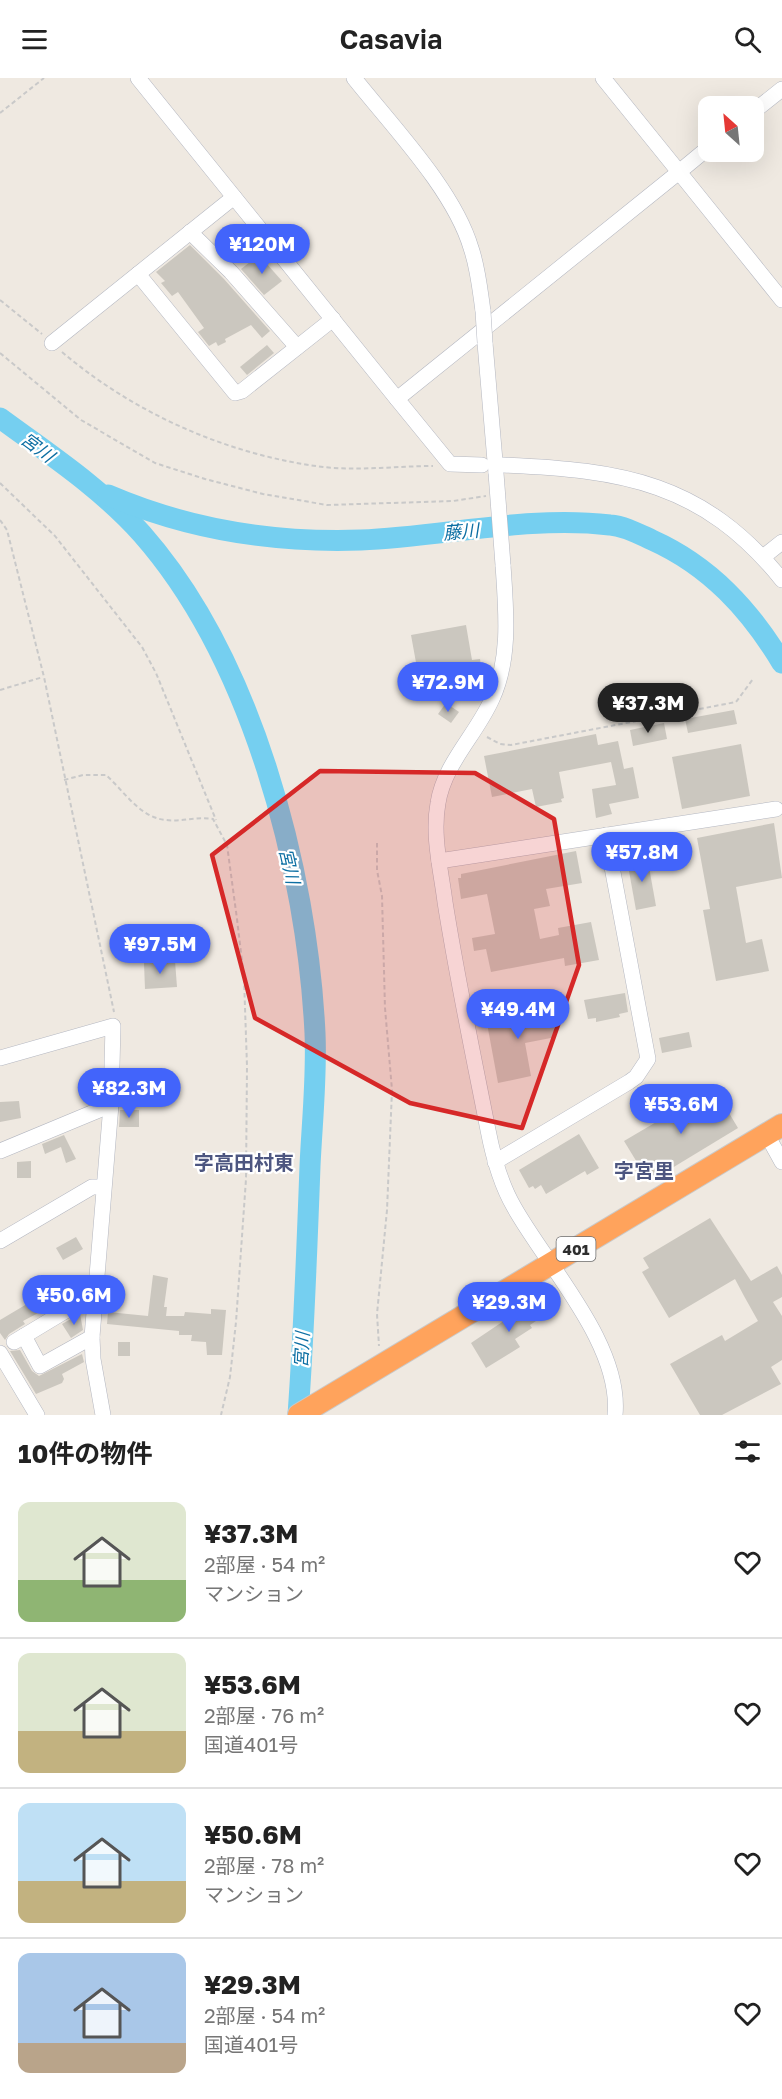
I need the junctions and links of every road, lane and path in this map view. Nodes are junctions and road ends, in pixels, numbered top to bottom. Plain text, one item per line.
1 (44, 78) edge
2 (138, 78) edge
3 (354, 78) edge
4 (603, 78) edge
5 (782, 89) edge
6 (764, 103) edge
7 (0, 113) edge
8 (698, 156) edge
9 (679, 172) junction
10 (234, 197) junction
11 (190, 232) junction
12 (138, 274) junction
13 (0, 300) edge
14 (782, 300) edge
15 (333, 319) junction
16 (52, 343) junction
17 (297, 347) junction
18 (0, 353) edge
19 (398, 399) junction
20 (450, 464) junction
21 (482, 465) dead end
22 (500, 469) junction
23 (0, 483) edge
24 (495, 495) dead end
25 (0, 520) edge
26 (782, 542) edge
27 (763, 557) junction
28 (782, 580) edge
29 (44, 677) junction
30 (753, 679) dead end
31 (0, 690) edge
32 (474, 728) junction
33 (64, 780) junction
34 (776, 809) dead end
35 (217, 823) junction
36 (606, 835) junction
37 (377, 843) dead end
38 (440, 861) junction
39 (113, 1026) junction
40 (0, 1058) edge
41 (111, 1105) junction
42 (774, 1130) edge
43 (0, 1151) edge
44 (495, 1162) junction
45 (782, 1162) edge
46 (103, 1187) junction
47 (0, 1241) edge
48 (552, 1263) junction
49 (95, 1298) junction
50 (92, 1337) junction
51 (0, 1353) edge
52 (375, 1369) junction
53 (37, 1415) edge
54 (103, 1415) edge
55 (221, 1415) edge
56 (299, 1415) edge
57 (615, 1415) edge

1 - 7 path
2 - 10 street
3 - 22 street, bridge
4 - 9 street
5 - 6 street
8 - 9 street
9 - 14 street
9 - 19 street
10 - 11 street
10 - 15 street
11 - 12 street
11 - 17 street
12 - 16 street
12 - 17 street
13 - 16 path
15 - 17 street
15 - 19 street
16 - 20 path
18 - 24 path
19 - 20 street
20 - 21 street
22 - 27 street
22 - 32 street, bridge
23 - 35 path
25 - 29 path
26 - 27 street
27 - 28 street
29 - 31 path
29 - 33 path
30 - 32 path
32 - 38 street
33 - 35 path
33 - 39 path
34 - 36 street
35 - 55 path
36 - 38 street
36 - 44 street
37 - 52 path
38 - 44 street
39 - 40 street
39 - 41 street
41 - 43 street
41 - 46 street
42 - 45 street
42 - 48 highway, 401
44 - 48 street
46 - 47 street
46 - 49 street
48 - 52 highway, 401
48 - 57 street
49 - 50 street
49 - 50 street
50 - 54 street
51 - 53 street
52 - 56 highway, 401

